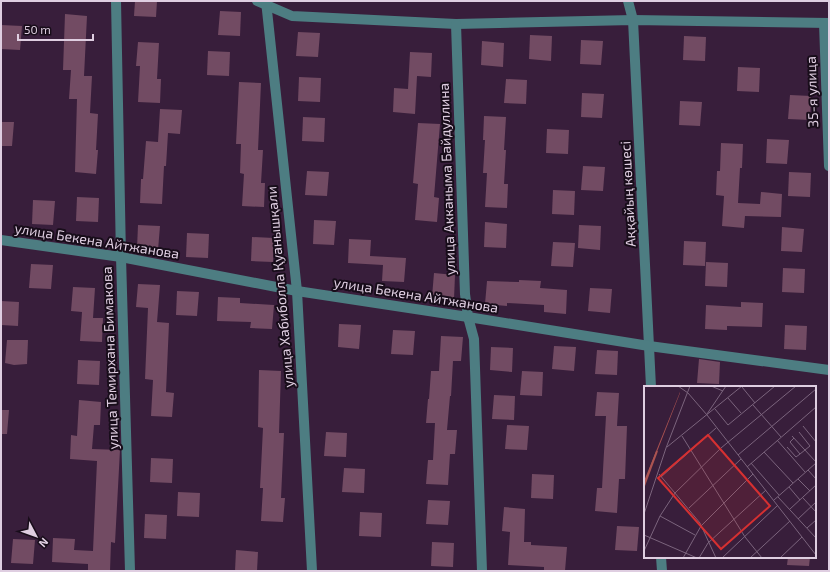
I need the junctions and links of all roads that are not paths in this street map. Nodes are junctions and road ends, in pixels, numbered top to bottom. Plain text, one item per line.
1 (116, 1) edge
2 (257, 1) edge
3 (628, 1) edge
4 (266, 3) edge
5 (633, 20) junction
6 (827, 23) edge
7 (456, 24) junction
8 (829, 166) edge
9 (1, 240) edge
10 (121, 257) junction
11 (297, 291) junction
12 (468, 317) junction
13 (649, 346) junction
14 (829, 370) edge
15 (651, 386) edge
16 (661, 558) edge
17 (130, 571) edge
18 (312, 571) edge
19 (482, 571) edge
20 (662, 571) edge

1 - 10 street, улица Темирхана Бимакова
2 - 4 street
3 - 5 street, Аққайың көшесі
4 - 7 street
4 - 11 street, улица Хабиболла Қуанышқали
5 - 6 street
5 - 7 street
5 - 13 street, Аққайың көшесі
6 - 8 street, 35-я улица
7 - 12 street, улица Акканыма Байдуллина
9 - 10 street, улица Бекена Айтжанова
10 - 11 street, улица Бекена Айтжанова
10 - 17 street, улица Темирхана Бимакова
11 - 12 street, улица Бекена Айтжанова
11 - 18 street, улица Хабиболла Қуанышқали
12 - 13 street, улица Бекена Айтжанова
12 - 19 street, улица Акканыма Байдуллина
13 - 14 street, улица Бекена Айтжанова
13 - 15 street, Аққайың көшесі
16 - 20 street

